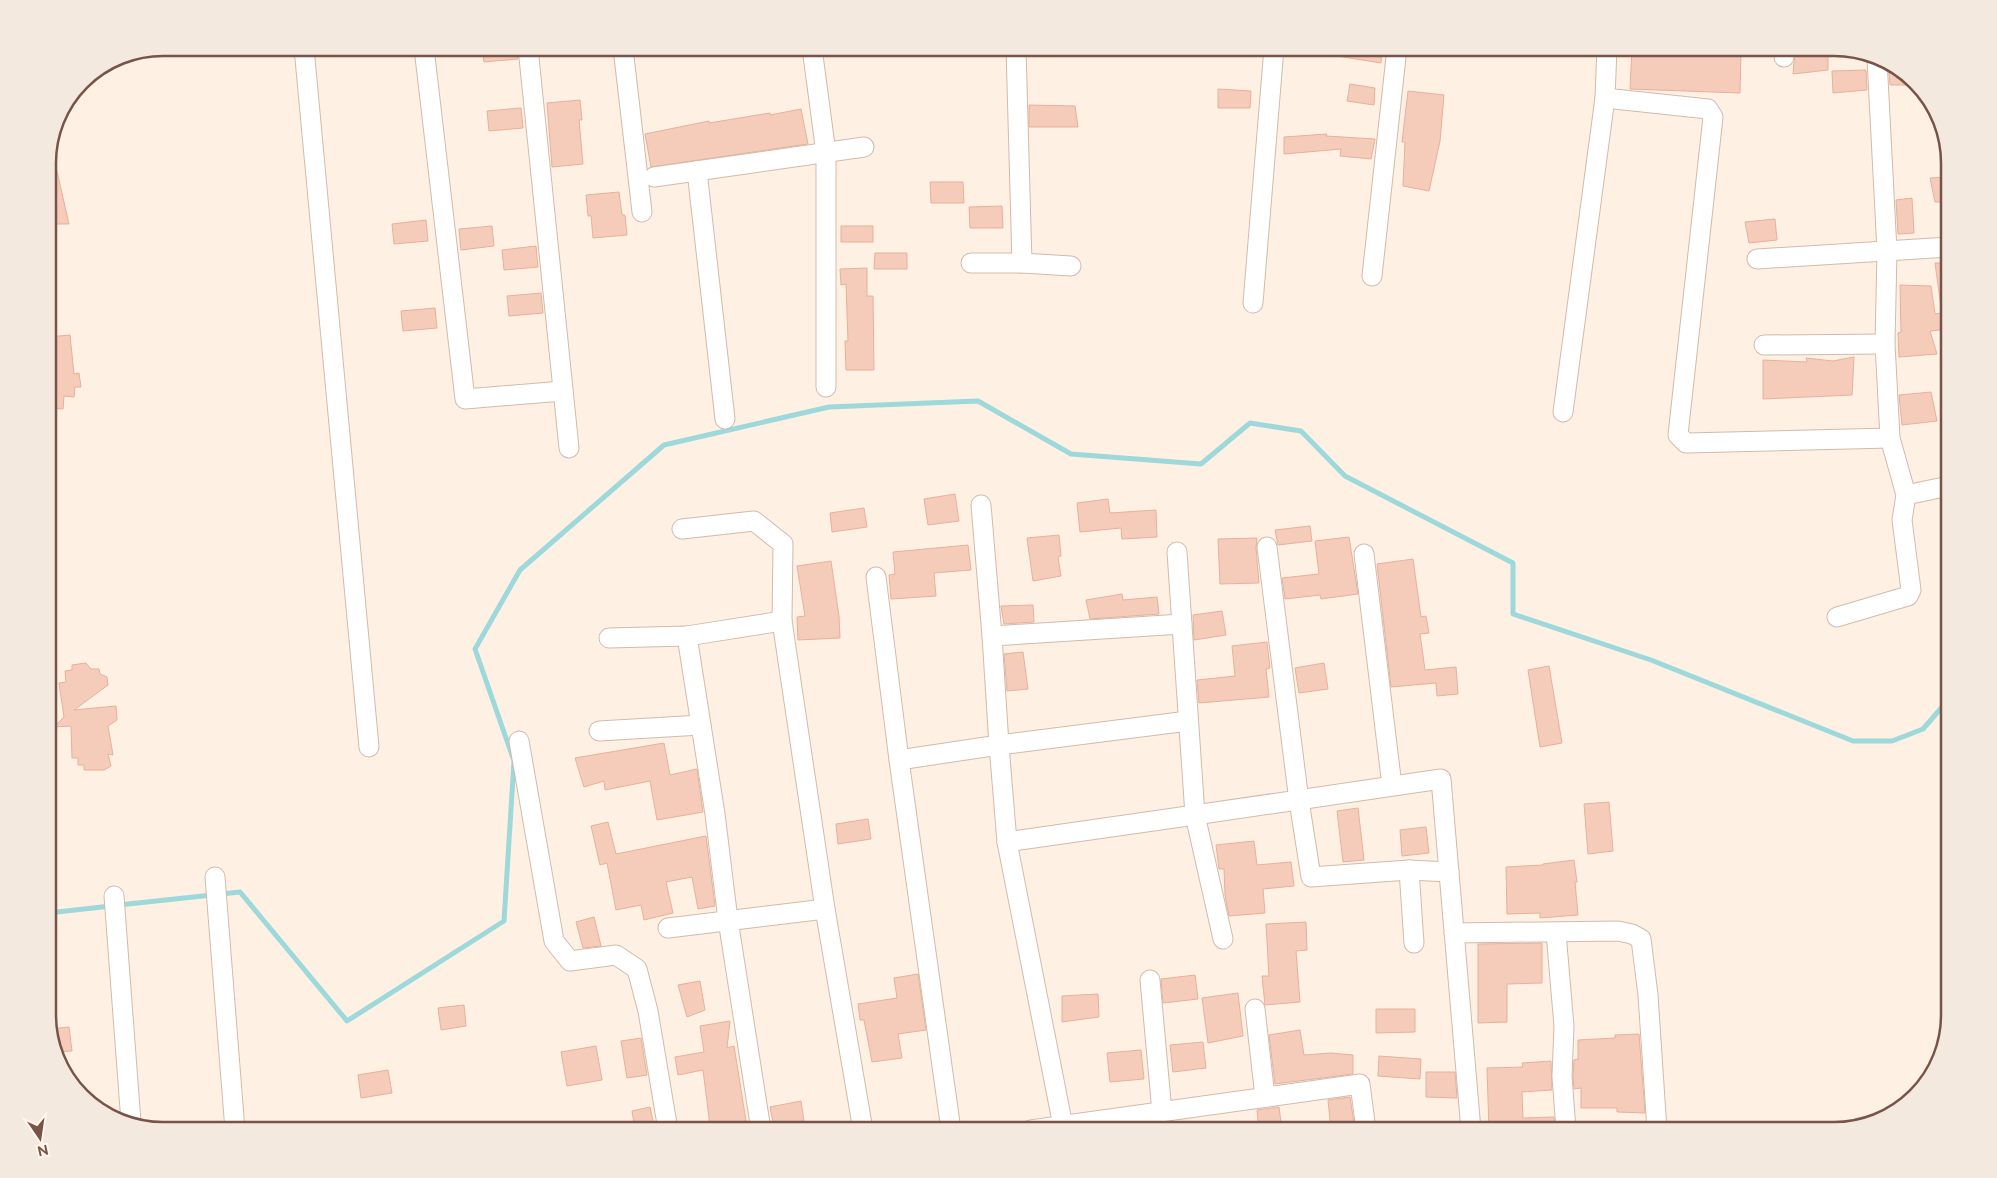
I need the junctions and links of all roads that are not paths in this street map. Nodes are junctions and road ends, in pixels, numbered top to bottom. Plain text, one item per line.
1 (305, 56) edge
2 (425, 56) edge
3 (529, 56) edge
4 (625, 56) edge
5 (813, 56) edge
6 (1016, 56) edge
7 (1273, 56) edge
8 (1396, 56) edge
9 (1607, 56) edge
10 (1878, 66) edge
11 (1605, 98) junction
12 (864, 148) dead end
13 (826, 153) junction
14 (697, 171) junction
15 (654, 177) dead end
16 (642, 212) dead end
17 (1941, 248) edge
18 (1887, 251) junction
19 (1757, 259) dead end
20 (970, 262) dead end
21 (1022, 262) junction
22 (1071, 266) dead end
23 (1372, 276) dead end
24 (1253, 303) dead end
25 (1885, 344) junction
26 (1764, 345) dead end
27 (826, 387) dead end
28 (563, 391) junction
29 (1563, 412) dead end
30 (725, 419) dead end
31 (1890, 438) junction
32 (569, 448) dead end
33 (1941, 488) edge
34 (1906, 495) junction
35 (981, 505) dead end
36 (682, 529) dead end
37 (1266, 547) dead end
38 (1177, 552) dead end
39 (1364, 554) dead end
40 (876, 577) dead end
41 (1837, 617) dead end
42 (782, 621) junction
43 (1182, 624) junction
44 (687, 636) junction
45 (992, 636) junction
46 (609, 638) dead end
47 (1188, 721) junction
48 (701, 725) junction
49 (599, 731) dead end
50 (519, 741) dead end
51 (1000, 745) junction
52 (369, 746) dead end
53 (899, 760) junction
54 (1392, 786) junction
55 (1300, 801) junction
56 (1195, 815) junction
57 (1007, 842) junction
58 (1409, 870) junction
59 (1449, 872) junction
60 (215, 877) dead end
61 (114, 896) dead end
62 (825, 908) junction
63 (728, 920) junction
64 (668, 928) dead end
65 (1454, 933) junction
66 (1556, 933) junction
67 (1223, 939) dead end
68 (1414, 943) dead end
69 (1150, 980) dead end
70 (1255, 1009) dead end
71 (1265, 1097) junction
72 (1162, 1112) junction
73 (131, 1117) edge
74 (234, 1122) edge
75 (667, 1122) edge
76 (760, 1122) edge
77 (863, 1122) edge
78 (950, 1122) edge
79 (1062, 1122) edge
80 (1091, 1122) edge
81 (1365, 1122) edge
82 (1470, 1122) edge
83 (1565, 1122) edge
84 (1656, 1122) edge

1 - 52 street
2 - 28 street
3 - 28 street
4 - 16 street
5 - 13 street
6 - 21 street
7 - 24 street
8 - 23 street
9 - 11 street
10 - 18 street
11 - 29 street
11 - 31 street
12 - 13 street
13 - 14 street
13 - 27 street
14 - 15 street
14 - 30 street
17 - 18 street
18 - 19 street
18 - 25 street
20 - 21 street
21 - 22 street
25 - 26 street
25 - 31 street
28 - 32 street
31 - 34 street
33 - 34 street
34 - 41 street
35 - 45 street
36 - 42 street
37 - 55 street
38 - 43 street
39 - 54 street
40 - 53 street
42 - 44 street
42 - 62 street
43 - 45 street
43 - 47 street
44 - 46 street
44 - 48 street
45 - 51 street
47 - 51 street
47 - 56 street
48 - 49 street
48 - 63 street
50 - 75 street
51 - 53 street
51 - 57 street
53 - 78 street
54 - 55 street
54 - 59 street
55 - 56 street
55 - 58 street
56 - 57 street
56 - 67 street
57 - 79 street
58 - 59 street
58 - 68 street
59 - 65 street
60 - 74 street
61 - 73 street
62 - 63 street
62 - 77 street
63 - 64 street
63 - 76 street
65 - 66 street
65 - 82 street
66 - 83 street
66 - 84 street
69 - 72 street
70 - 71 street
71 - 72 street
71 - 81 street
72 - 80 street

